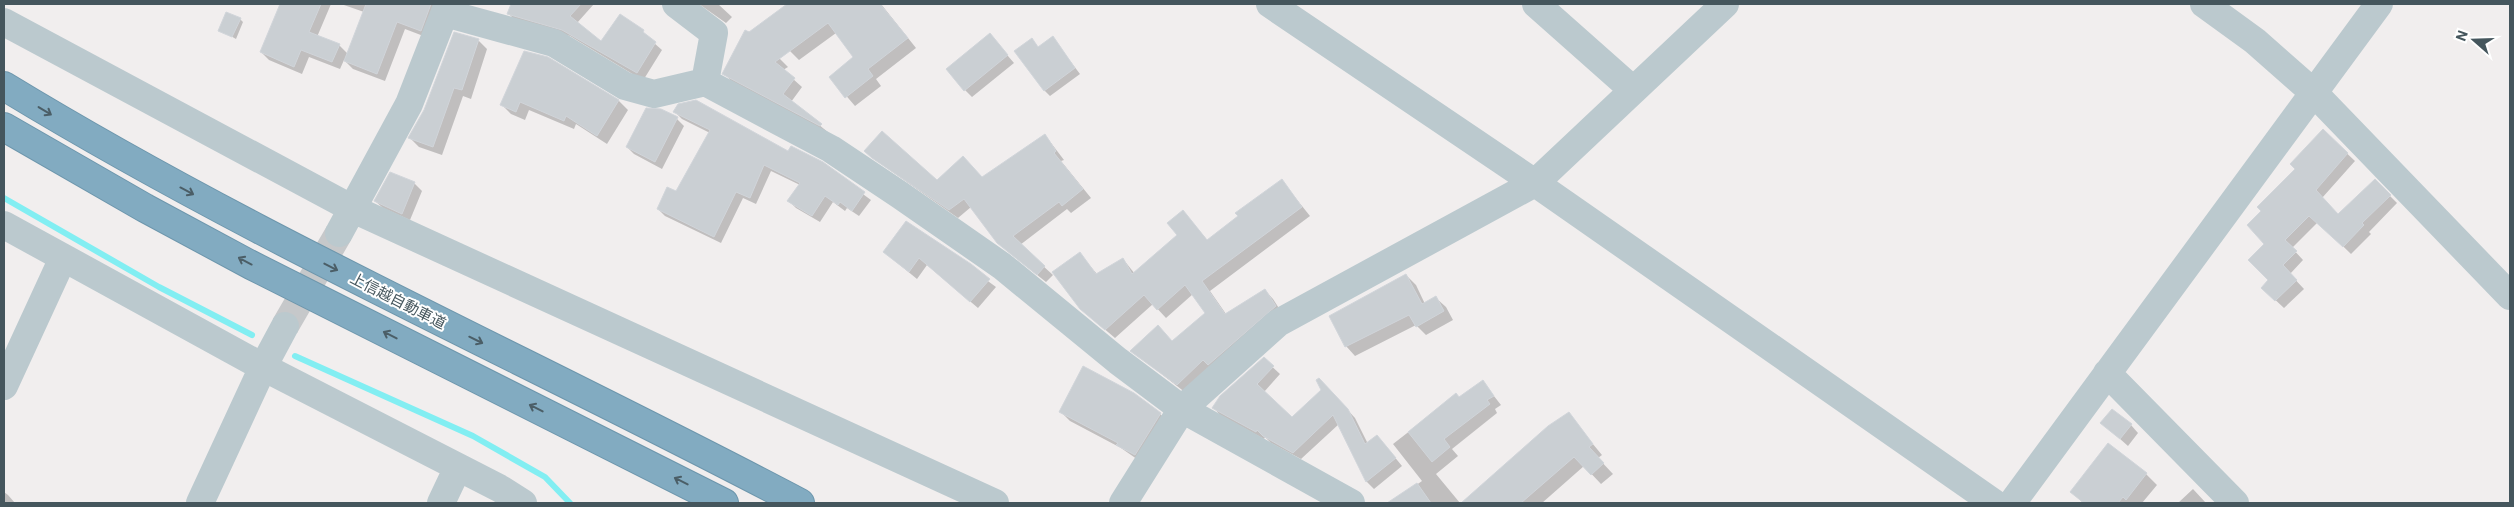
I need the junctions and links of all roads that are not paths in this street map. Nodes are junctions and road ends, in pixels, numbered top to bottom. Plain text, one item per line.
1 (676, 4) edge
2 (1270, 4) edge
3 (1536, 4) edge
4 (1725, 4) edge
5 (2204, 4) edge
6 (2378, 4) edge
7 (446, 8) edge
8 (4, 22) edge
9 (705, 82) junction
10 (4, 86) edge
11 (1633, 90) junction
12 (2314, 93) junction
13 (4, 127) edge
14 (1534, 182) junction
15 (353, 209) junction
16 (4, 225) edge
17 (340, 233) tunnel mouth
18 (63, 258) junction
19 (2510, 296) edge
20 (285, 326) tunnel mouth
21 (263, 367) junction
22 (2107, 373) junction
23 (4, 386) edge
24 (1182, 409) junction
25 (458, 467) junction
26 (200, 503) edge
27 (442, 503) edge
28 (524, 503) edge
29 (724, 503) edge
30 (800, 503) edge
31 (994, 503) edge
32 (1123, 503) edge
33 (1351, 503) edge
34 (1994, 503) edge
35 (2012, 503) edge
36 (2235, 503) edge

1 - 9 street
2 - 14 street
3 - 11 street
4 - 11 street
5 - 12 street
6 - 12 street
7 - 9 street
7 - 15 street
8 - 15 street
9 - 24 street
10 -> 30 highway, 上信越自動車道
11 - 14 street
12 - 19 street
12 - 22 street
29 -> 13 highway
14 - 24 street
14 - 34 street
15 - 17 street
15 - 31 street
16 - 18 street
18 - 21 street
18 - 23 street
20 - 21 street
21 - 25 street
21 - 26 street
22 - 35 street
22 - 36 street
24 - 32 street
24 - 33 street
25 - 27 street
25 - 28 street

